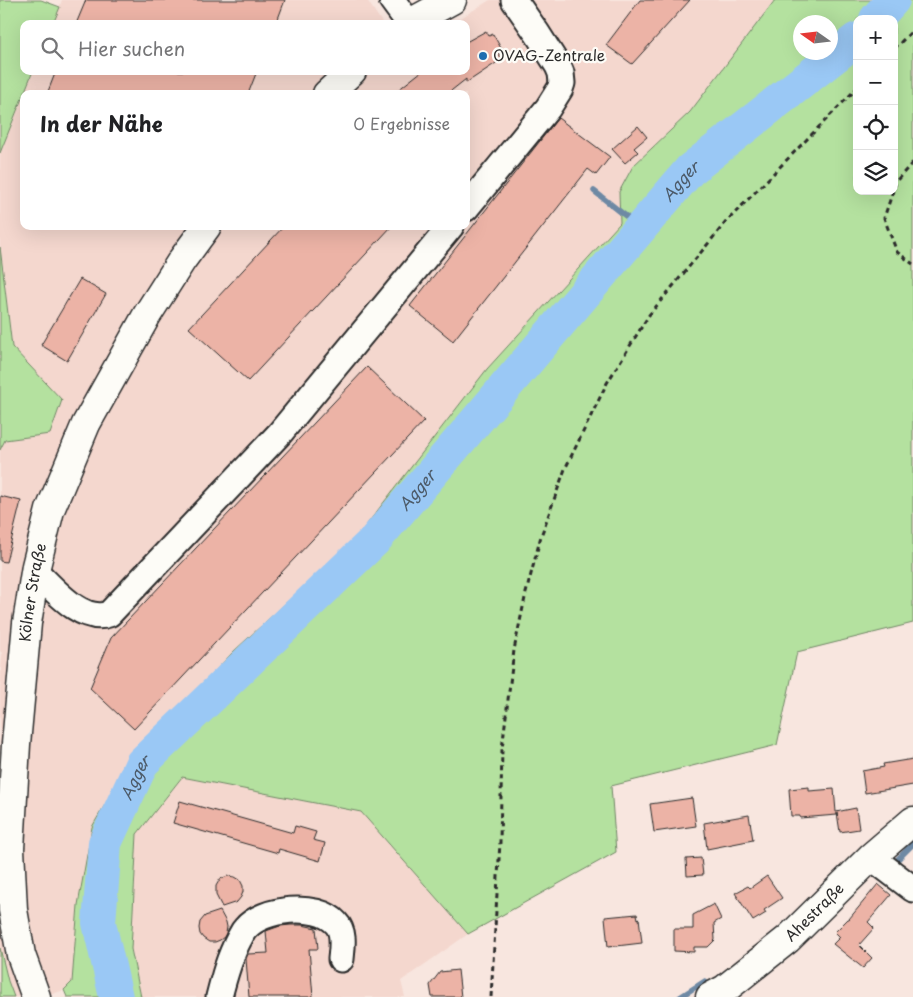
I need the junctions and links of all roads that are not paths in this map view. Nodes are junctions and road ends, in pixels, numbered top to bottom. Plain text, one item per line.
1 (392, 0) edge
2 (452, 0) edge
3 (514, 0) edge
4 (406, 20) edge
5 (414, 20) edge
6 (348, 75) edge
7 (331, 90) edge
8 (470, 203) edge
9 (203, 230) edge
10 (449, 230) edge
11 (35, 571) junction
12 (913, 821) edge
13 (871, 857) junction
14 (913, 889) edge
15 (341, 959) dead end
16 (36, 997) edge
17 (220, 997) edge
18 (710, 997) edge

1 - 4 street
2 - 5 main road
3 - 8 street
6 - 7 main road
9 - 11 main road, Kölner Straße
10 - 11 street
11 - 16 main road, Kölner Straße
12 - 13 main road, Ahestraße
13 - 14 street
13 - 18 main road, Ahestraße
15 - 17 street

